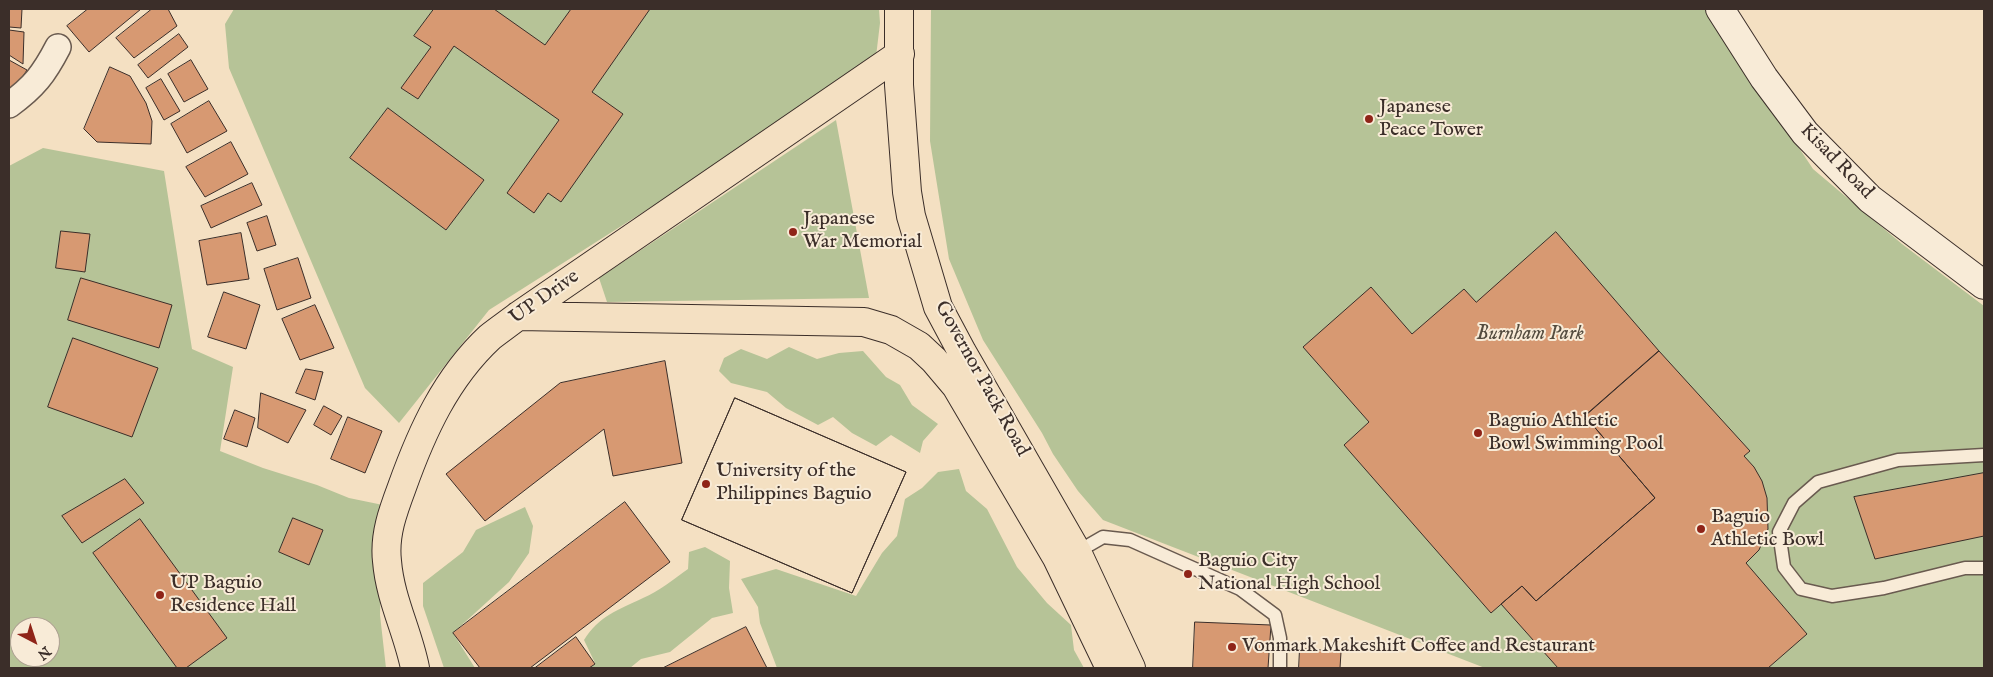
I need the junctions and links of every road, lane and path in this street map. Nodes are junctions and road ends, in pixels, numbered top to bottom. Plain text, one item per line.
1 (900, 9) edge
2 (1720, 9) edge
3 (58, 47) dead end
4 (900, 54) junction
5 (9, 105) edge
6 (1984, 285) edge
7 (518, 316) junction
8 (1984, 455) edge
9 (1077, 552) junction
10 (1984, 568) edge
11 (415, 668) edge
12 (1110, 668) edge
13 (1130, 668) edge
14 (1280, 668) edge

1 - 4 highway, Governor Pack Road
2 - 6 main road, Kisad Road
3 - 5 street
4 - 7 highway, UP Drive
4 - 9 highway, Governor Pack Road
7 - 11 highway, UP Drive
7 - 12 highway
8 - 10 lane
9 - 13 highway, Governor Pack Road
9 - 14 lane

